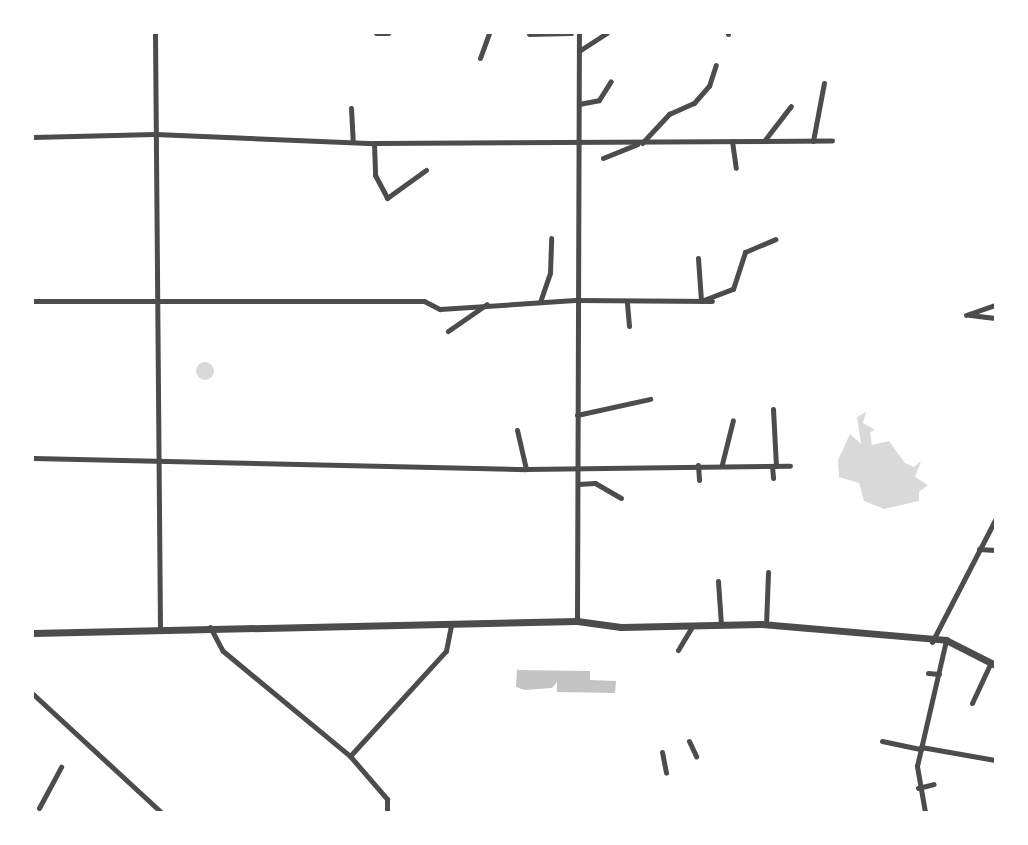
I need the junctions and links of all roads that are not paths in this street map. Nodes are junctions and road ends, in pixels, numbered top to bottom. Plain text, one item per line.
1 (155, 33) edge
2 (376, 33) edge
3 (388, 33) edge
4 (489, 33) edge
5 (571, 33) edge
6 (579, 33) edge
7 (607, 33) edge
8 (530, 34) edge
9 (579, 51) junction
10 (480, 58) dead end
11 (716, 65) dead end
12 (611, 81) dead end
13 (824, 83) dead end
14 (579, 104) junction
15 (791, 106) dead end
16 (351, 108) dead end
17 (155, 134) junction
18 (33, 137) edge
19 (732, 141) junction
20 (764, 141) junction
21 (813, 141) junction
22 (832, 141) dead end
23 (353, 142) junction
24 (374, 143) junction
25 (640, 143) junction
26 (580, 144) junction
27 (603, 158) dead end
28 (736, 168) dead end
29 (426, 170) dead end
30 (551, 238) dead end
31 (775, 239) dead end
32 (698, 258) dead end
33 (574, 300) junction
34 (33, 301) edge
35 (701, 301) junction
36 (712, 301) dead end
37 (540, 302) junction
38 (160, 303) junction
39 (627, 303) junction
40 (487, 304) junction
41 (995, 305) edge
42 (995, 318) edge
43 (629, 326) dead end
44 (448, 331) dead end
45 (650, 399) dead end
46 (773, 409) dead end
47 (577, 415) junction
48 (733, 420) dead end
49 (517, 430) dead end
50 (33, 458) edge
51 (159, 463) junction
52 (722, 464) junction
53 (698, 465) junction
54 (578, 466) junction
55 (774, 466) junction
56 (790, 466) dead end
57 (526, 469) junction
58 (773, 478) dead end
59 (699, 480) dead end
60 (578, 484) junction
61 (621, 498) dead end
62 (995, 520) edge
63 (979, 549) junction
64 (995, 550) edge
65 (768, 572) dead end
66 (718, 581) dead end
67 (577, 621) junction
68 (451, 625) junction
69 (693, 625) junction
70 (722, 625) junction
71 (766, 625) junction
72 (210, 626) junction
73 (33, 633) edge
74 (160, 633) junction
75 (946, 640) junction
76 (932, 642) junction
77 (678, 650) dead end
78 (993, 664) edge
79 (928, 673) dead end
80 (939, 674) junction
81 (33, 694) edge
82 (972, 703) dead end
83 (689, 741) dead end
84 (882, 741) dead end
85 (921, 748) junction
86 (662, 752) dead end
87 (350, 756) junction
88 (696, 756) dead end
89 (995, 760) edge
90 (61, 767) dead end
91 (666, 773) dead end
92 (934, 784) dead end
93 (918, 788) junction
94 (39, 808) dead end
95 (161, 812) edge
96 (387, 812) edge
97 (925, 812) edge

1 - 17 street
2 - 3 street
4 - 10 street
5 - 8 street
6 - 9 street
7 - 9 street
9 - 14 street
11 - 25 street
12 - 14 street
13 - 21 street
14 - 26 street
15 - 20 street
16 - 23 street
17 - 18 street
17 - 23 street
17 - 38 street
19 - 20 street
19 - 25 street
19 - 28 street
20 - 21 street
21 - 22 street
23 - 24 street
24 - 26 street
24 - 29 street
25 - 26 street
25 - 27 street
26 - 33 street
30 - 37 street
31 - 35 street
32 - 35 street
33 - 37 street
33 - 39 street
33 - 47 street
34 - 38 street
35 - 36 street
35 - 39 street
37 - 40 street
38 - 40 street
38 - 51 street
39 - 43 street
40 - 44 street
41 - 42 street
45 - 47 street
46 - 55 street
47 - 54 street
48 - 52 street
49 - 57 street
50 - 51 street
51 - 57 street
51 - 74 street
52 - 53 street
52 - 55 street
53 - 54 street
53 - 59 street
54 - 57 street
54 - 60 street
55 - 56 street
55 - 58 street
60 - 61 street
60 - 67 street
62 - 63 street
63 - 64 street
63 - 76 street
65 - 71 street
66 - 70 street
67 - 68 street
67 - 69 street
68 - 72 street
68 - 87 street
69 - 70 street
69 - 77 street
70 - 71 street
71 - 76 street
72 - 74 street
72 - 87 street
73 - 74 street
75 - 76 street
75 - 78 street
75 - 80 street
78 - 82 street
79 - 80 street
80 - 85 street
81 - 95 street
83 - 88 street
84 - 85 street
85 - 89 street
85 - 93 street
86 - 91 street
87 - 96 street
90 - 94 street
92 - 93 street
93 - 97 street

